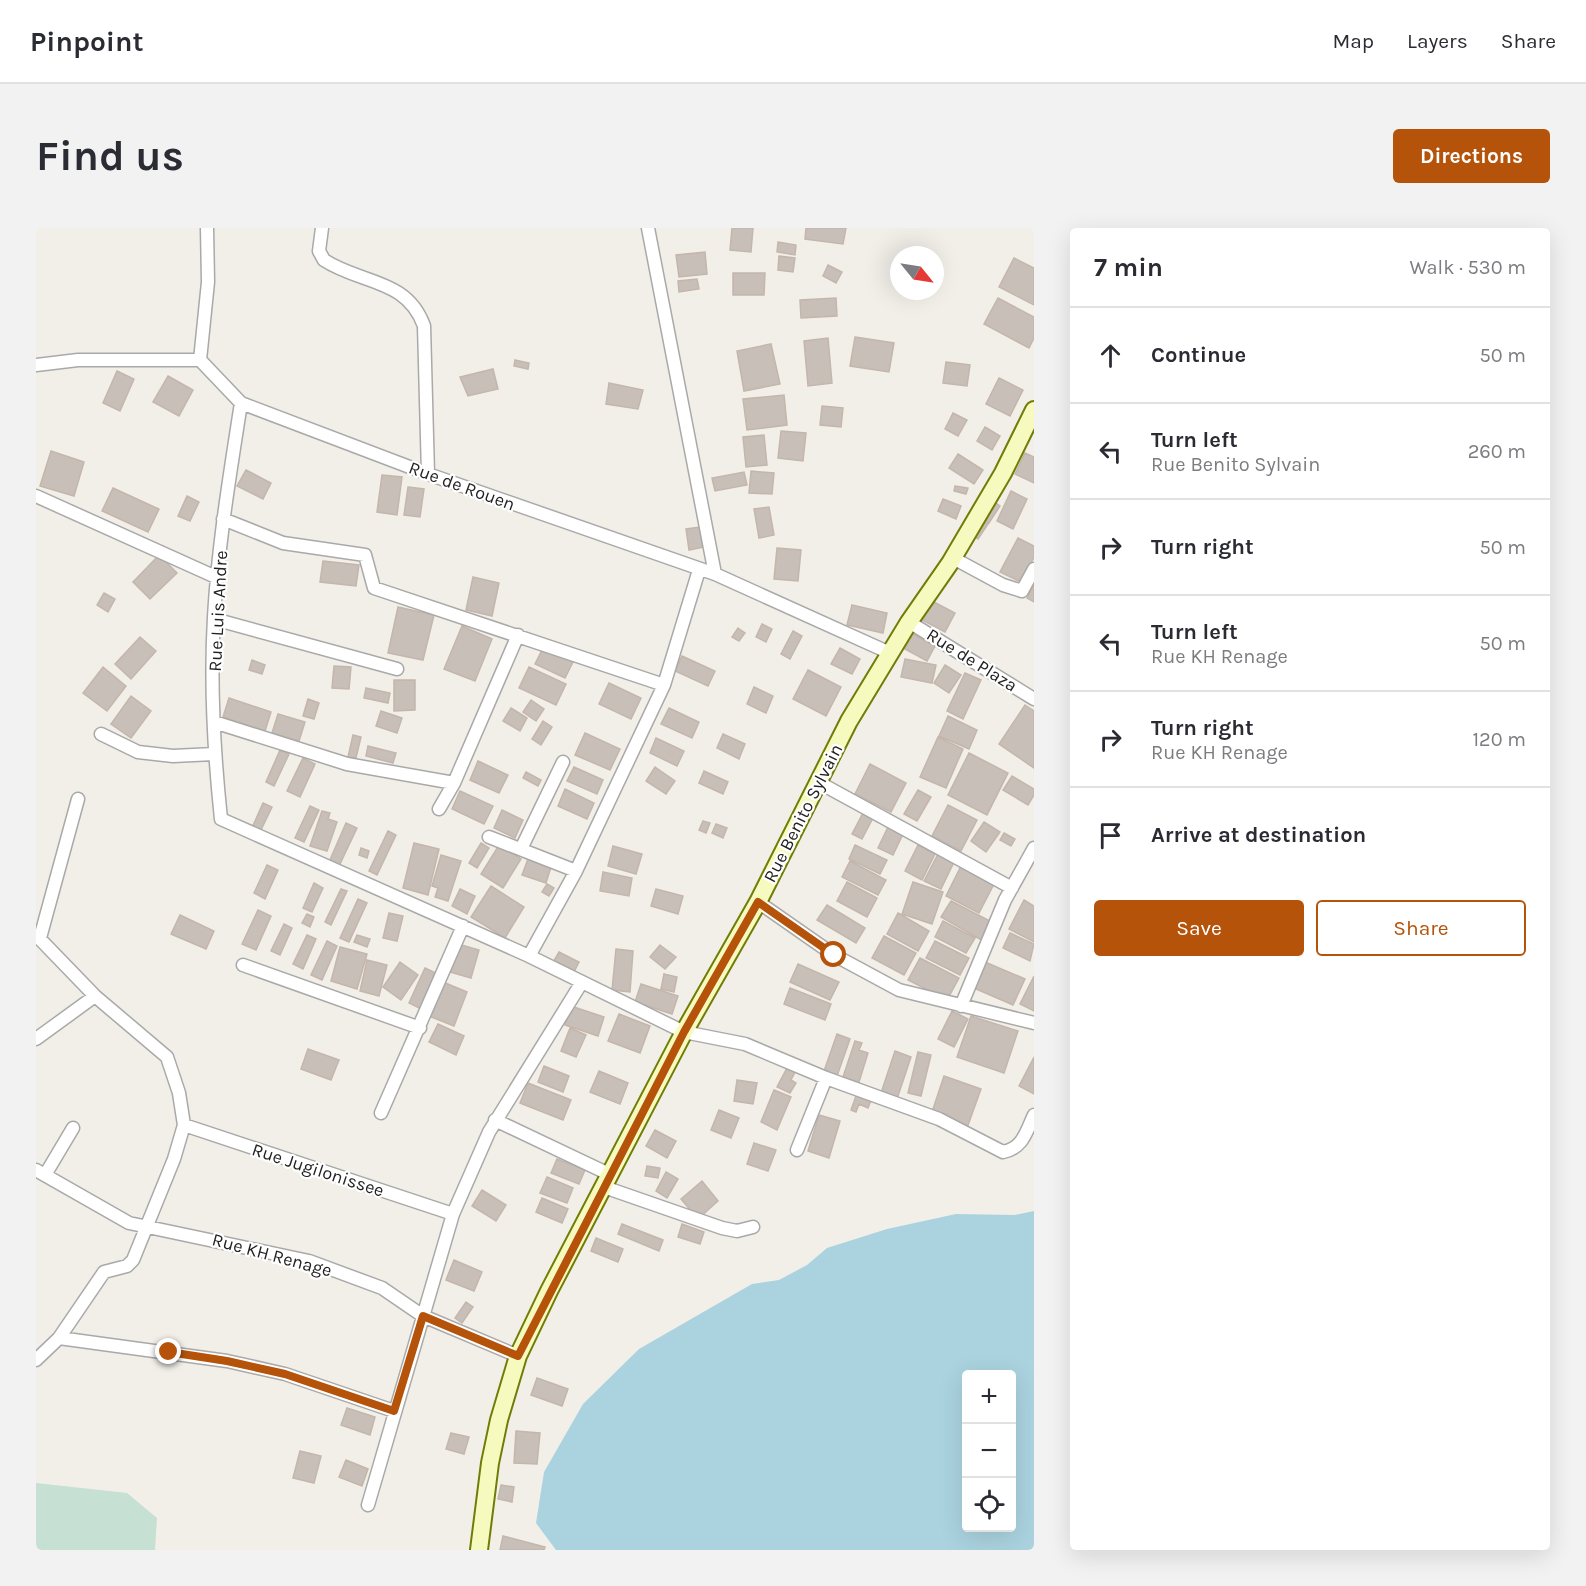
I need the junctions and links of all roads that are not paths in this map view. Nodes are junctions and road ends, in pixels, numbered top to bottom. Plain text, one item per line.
1 (207, 228) edge
2 (322, 228) edge
3 (648, 228) edge
4 (200, 360) junction
5 (36, 365) edge
6 (241, 403) junction
7 (1034, 410) edge
8 (428, 474) junction
9 (36, 496) edge
10 (223, 519) junction
11 (953, 558) junction
12 (1034, 569) edge
13 (699, 570) junction
14 (715, 574) junction
15 (218, 578) junction
16 (214, 619) junction
17 (909, 622) junction
18 (518, 635) junction
19 (890, 653) junction
20 (397, 669) dead end
21 (664, 685) junction
22 (1034, 699) edge
23 (214, 722) junction
24 (101, 734) dead end
25 (214, 754) junction
26 (563, 762) dead end
27 (818, 782) junction
28 (454, 783) junction
29 (78, 799) dead end
30 (440, 809) dead end
31 (489, 837) dead end
32 (1034, 848) edge
33 (521, 849) junction
34 (576, 871) junction
35 (1012, 888) junction
36 (758, 902) junction
37 (463, 927) junction
38 (38, 937) edge
39 (529, 956) junction
40 (243, 965) dead end
41 (582, 982) junction
42 (95, 996) junction
43 (961, 1006) junction
44 (1034, 1023) edge
45 (420, 1028) junction
46 (684, 1032) junction
47 (36, 1039) edge
48 (826, 1078) junction
49 (381, 1113) dead end
50 (1034, 1115) edge
51 (495, 1120) junction
52 (184, 1125) junction
53 (73, 1128) dead end
54 (797, 1150) dead end
55 (40, 1173) edge
56 (608, 1181) junction
57 (453, 1214) junction
58 (753, 1227) dead end
59 (146, 1228) junction
60 (423, 1316) junction
61 (59, 1338) junction
62 (518, 1356) junction
63 (36, 1360) edge
64 (394, 1411) junction
65 (368, 1505) dead end
66 (479, 1550) edge

1 - 4 street
2 - 8 street
3 - 14 street
4 - 5 street
4 - 6 street, Rue de Rouen
6 - 8 street, Rue de Rouen
6 - 10 street, Rue Luis Andre
7 - 11 main road, Rue Benito Sylvain
8 - 13 street, Rue de Rouen
9 - 15 street
10 - 15 street, Rue Luis Andre
10 - 18 street
11 - 12 street
11 - 17 main road, Rue Benito Sylvain
13 - 14 street, Rue de Rouen
13 - 21 street
14 - 19 street, Rue de Rouen
15 - 16 street, Rue Luis Andre
16 - 20 street
16 - 23 street, Rue Luis Andre
17 - 19 main road, Rue Benito Sylvain
17 - 22 street, Rue de Plaza
18 - 21 street
18 - 28 street
19 - 27 main road, Rue Benito Sylvain
21 - 34 street
23 - 25 street, Rue Luis Andre
23 - 28 street
24 - 25 street
25 - 37 street, Rue Luis Andre
26 - 33 street
27 - 35 street
27 - 36 main road, Rue Benito Sylvain
28 - 30 street
29 - 38 street
31 - 33 street
32 - 35 street
33 - 34 street
34 - 39 street
35 - 43 street
36 - 43 street
36 - 46 main road, Rue Benito Sylvain
37 - 39 street
37 - 45 street
38 - 42 street
39 - 41 street
40 - 45 street
41 - 46 street
41 - 51 street
42 - 47 street
42 - 52 street
43 - 44 street
45 - 49 street
46 - 48 street
46 - 56 main road, Rue Benito Sylvain
48 - 50 street
48 - 54 street
51 - 56 street
51 - 57 street
52 - 57 street, Rue Jugilonissee
52 - 59 street
53 - 55 street
55 - 59 street, Rue KH Renage
56 - 58 street
56 - 62 main road, Rue Benito Sylvain
57 - 60 street
59 - 60 street, Rue KH Renage
59 - 61 street
60 - 62 street, Rue KH Renage
60 - 64 street
61 - 63 street
61 - 64 street
62 - 66 main road, Rue Benito Sylvain
64 - 65 street

